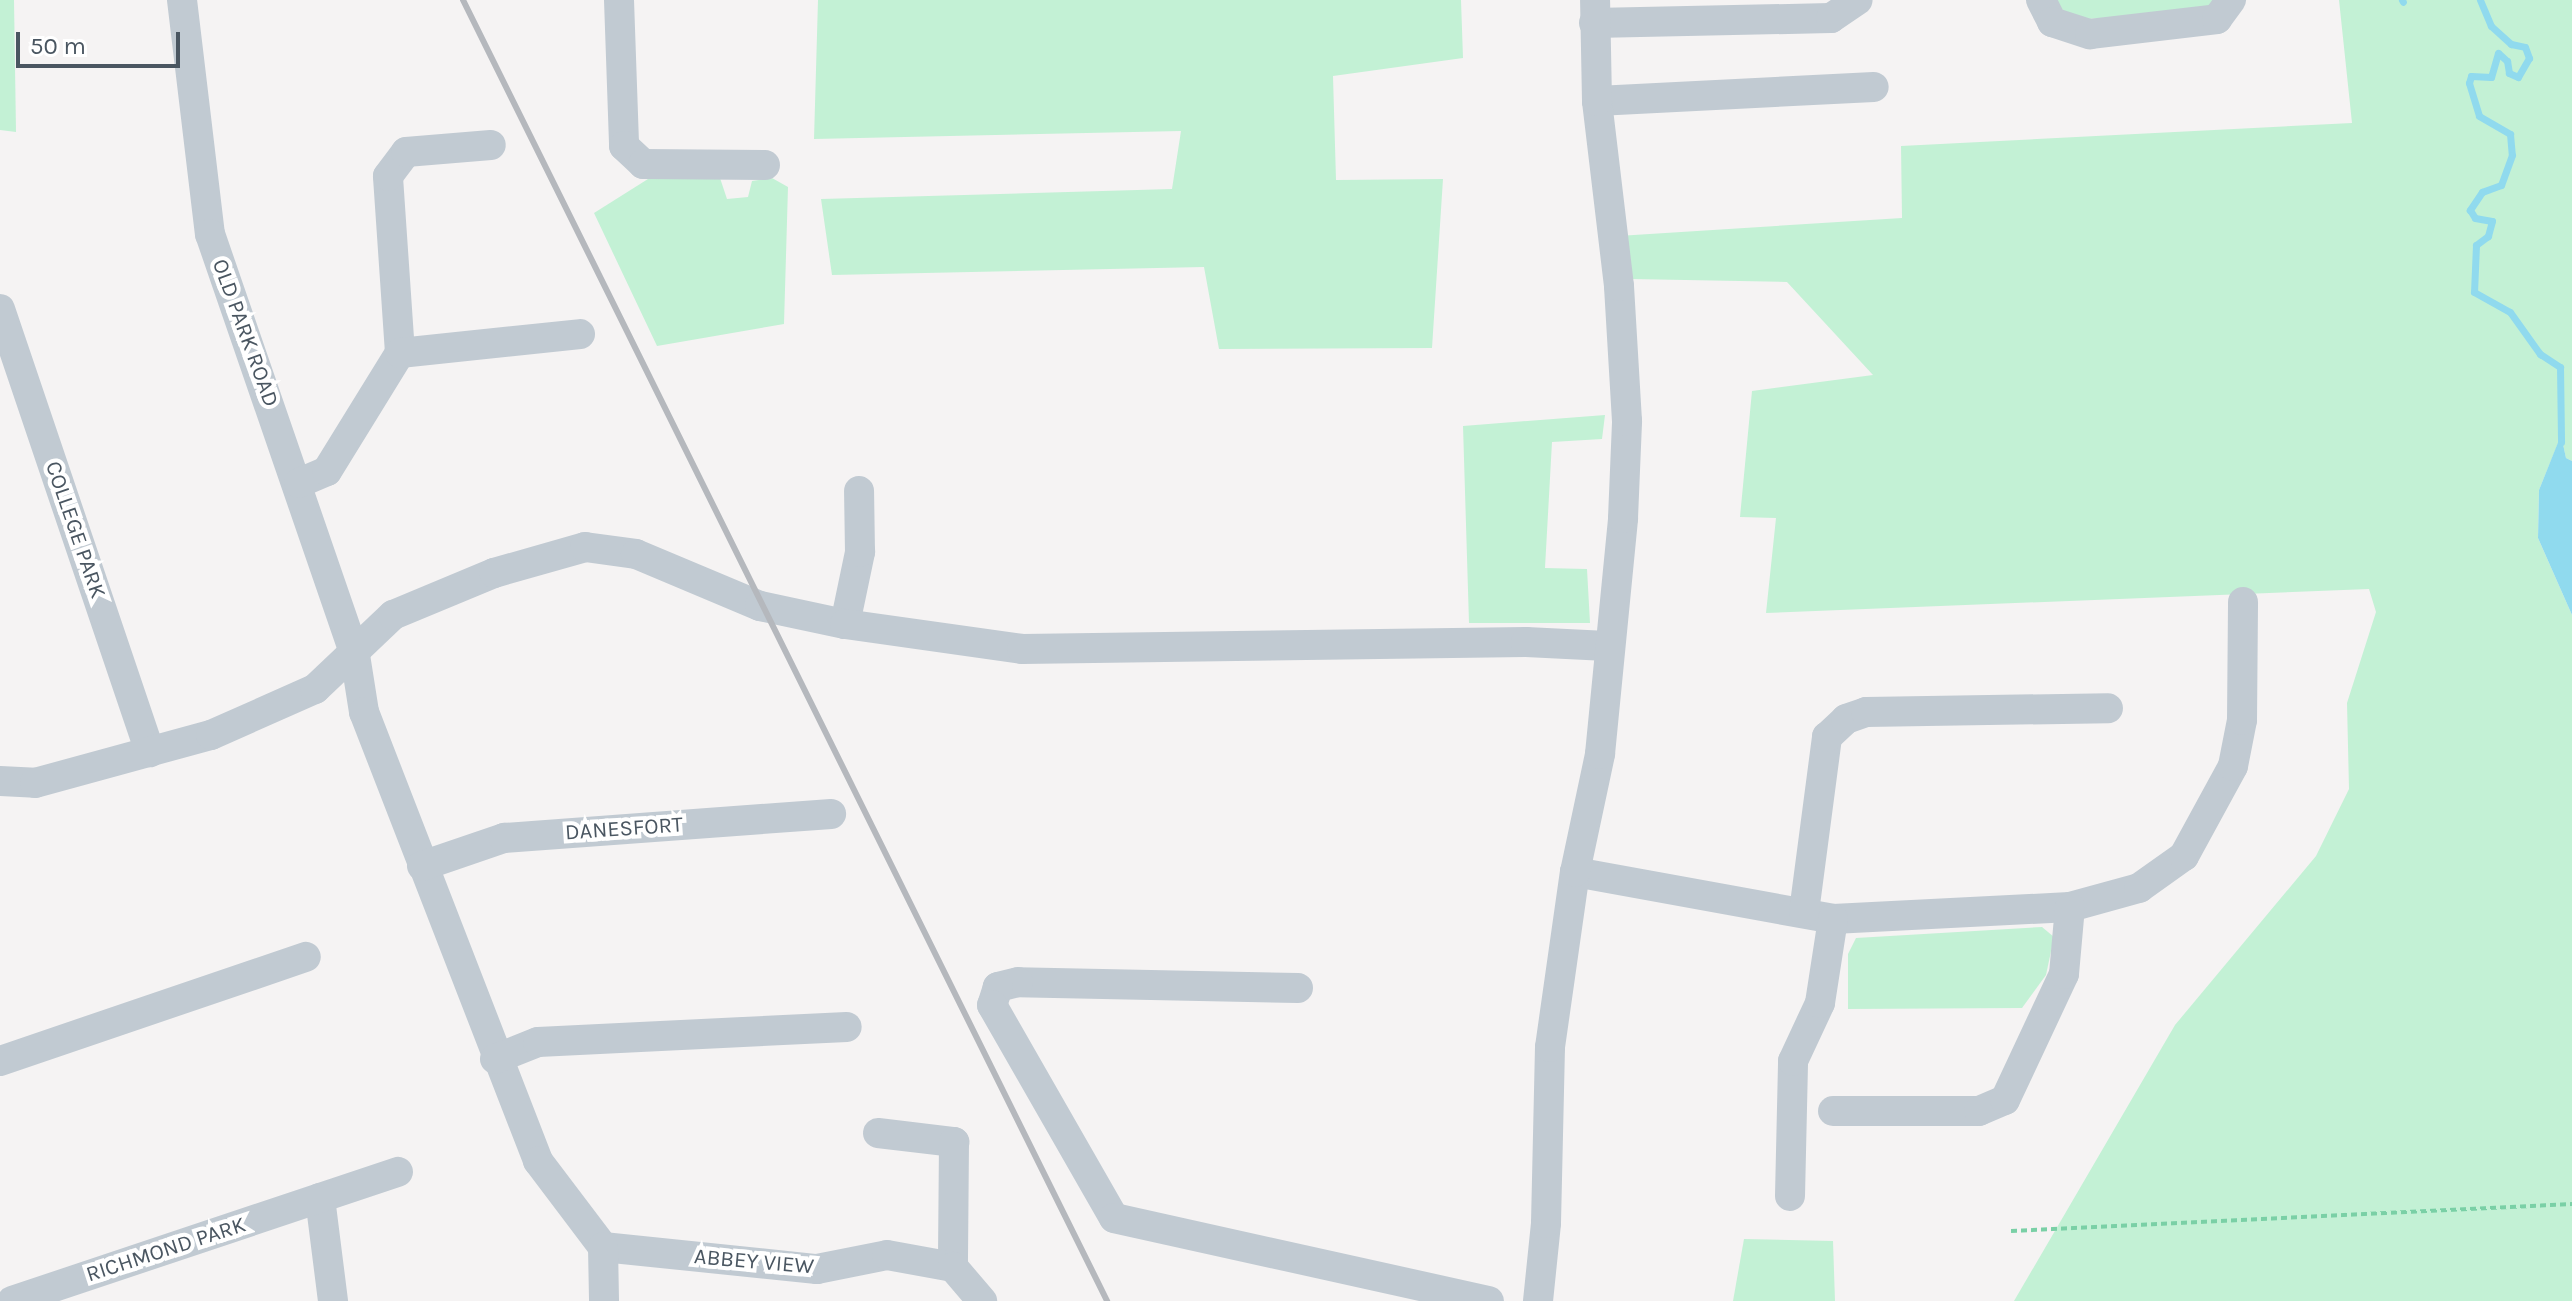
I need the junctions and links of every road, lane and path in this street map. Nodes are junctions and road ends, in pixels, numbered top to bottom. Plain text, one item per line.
1 (182, 0) edge
2 (619, 0) edge
3 (1858, 0) edge
4 (2041, 0) edge
5 (2231, 0) edge
6 (1595, 12) edge
7 (1874, 87) dead end
8 (1597, 101) junction
9 (491, 145) dead end
10 (765, 165) dead end
11 (0, 309) edge
12 (580, 334) dead end
13 (400, 353) junction
14 (299, 483) junction
15 (859, 491) dead end
16 (2243, 602) dead end
17 (845, 624) junction
18 (1607, 646) junction
19 (355, 655) junction
20 (2108, 708) dead end
21 (150, 752) junction
22 (0, 781) edge
23 (831, 814) dead end
24 (422, 866) junction
25 (1575, 872) junction
26 (2070, 907) junction
27 (1818, 916) junction
28 (306, 957) dead end
29 (1298, 988) dead end
30 (847, 1027) dead end
31 (495, 1059) junction
32 (0, 1061) edge
33 (1833, 1111) dead end
34 (878, 1133) dead end
35 (398, 1172) dead end
36 (1790, 1196) dead end
37 (320, 1198) junction
38 (2572, 1204) edge
39 (2011, 1231) dead end
40 (603, 1247) junction
41 (953, 1267) junction
42 (12, 1301) edge
43 (333, 1301) edge
44 (604, 1301) edge
45 (982, 1301) edge
46 (1489, 1301) edge
47 (1538, 1301) edge

1 - 14 street, OLD PARK ROAD
2 - 10 street
3 - 6 street
4 - 5 street
6 - 8 street
7 - 8 street
8 - 18 street
9 - 13 street
11 - 21 street, COLLEGE PARK
12 - 13 street
13 - 14 street
14 - 19 street, OLD PARK ROAD
15 - 17 street
16 - 26 street
17 - 18 street
17 - 19 street
18 - 25 street
19 - 21 street
19 - 24 street
20 - 27 street
21 - 22 street
23 - 24 street, DANESFORT
24 - 31 street
25 - 27 street
25 - 47 street
26 - 27 street
26 - 33 street
27 - 36 street
28 - 32 street
29 - 46 street
30 - 31 street
31 - 40 street
34 - 41 street
35 - 37 street, RICHMOND PARK
37 - 42 street, RICHMOND PARK
37 - 43 street
38 - 39 path
40 - 41 street, ABBEY VIEW
40 - 44 street
41 - 45 street

